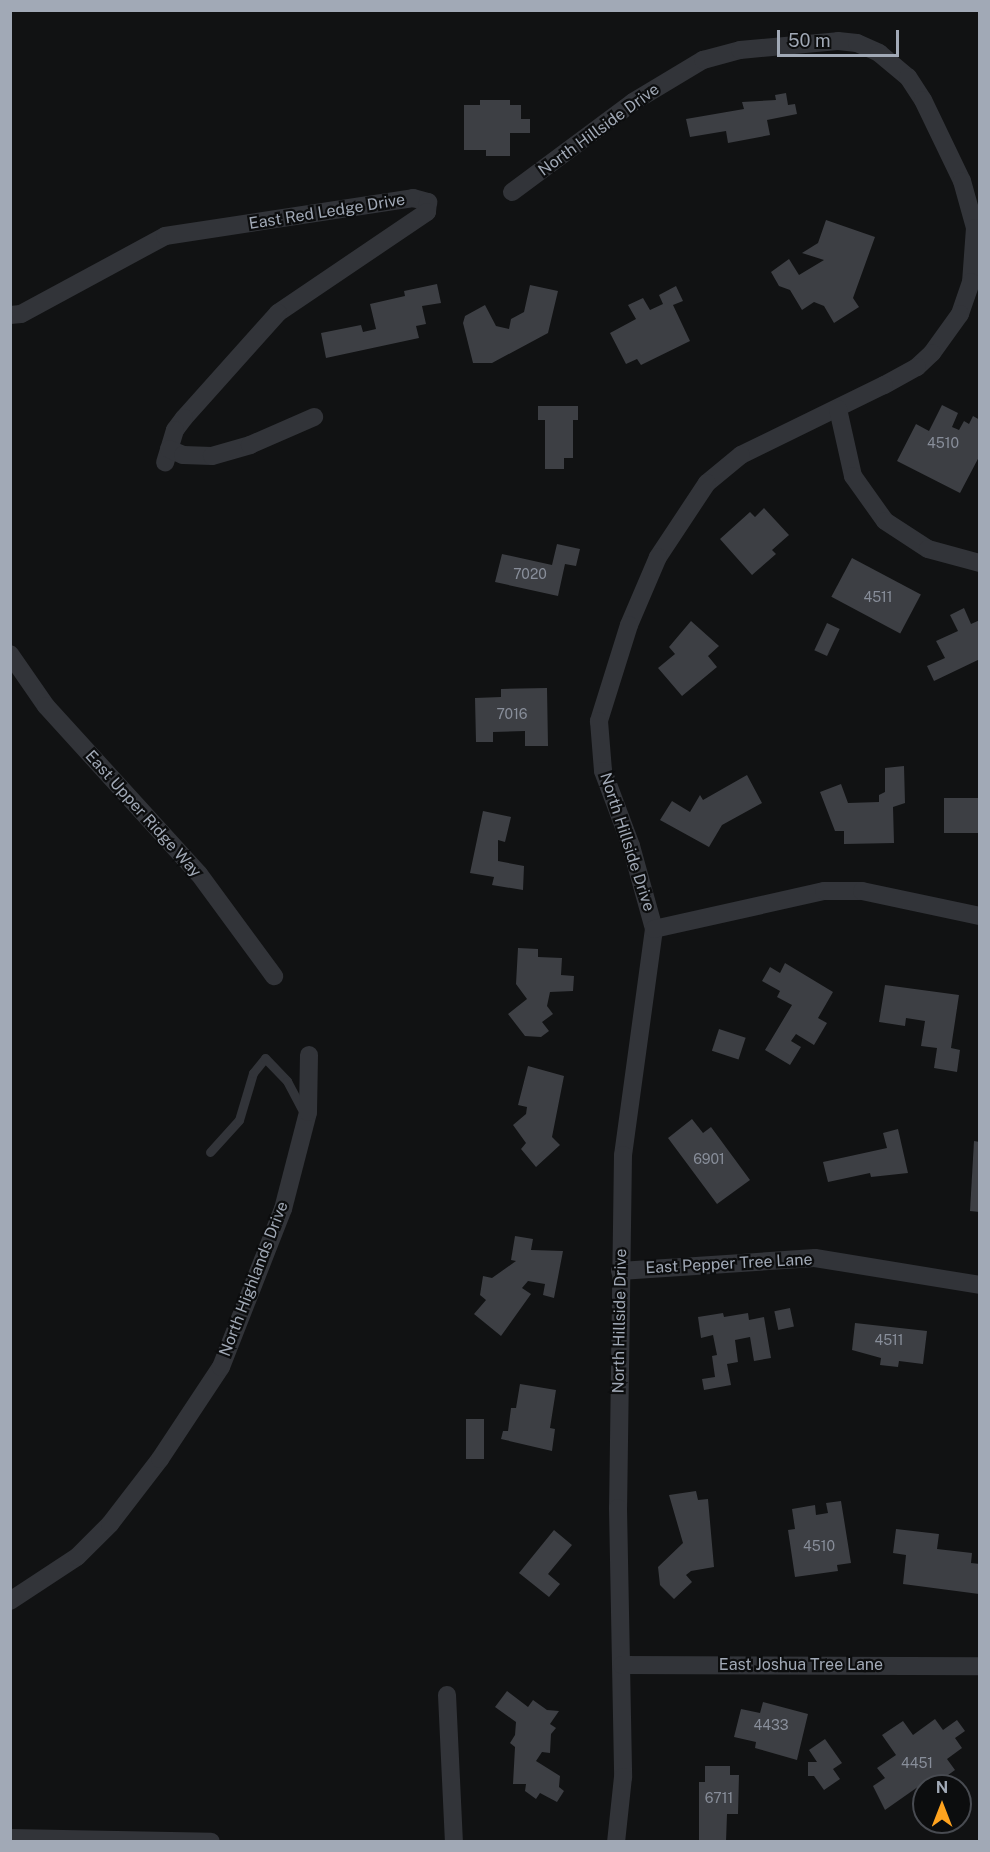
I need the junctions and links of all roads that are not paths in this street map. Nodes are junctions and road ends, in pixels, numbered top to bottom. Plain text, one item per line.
1 (512, 192) dead end
2 (10, 315) edge
3 (838, 409) junction
4 (314, 417) dead end
5 (980, 563) edge
6 (10, 654) edge
7 (980, 916) edge
8 (654, 929) junction
9 (274, 976) dead end
10 (309, 1055) dead end
11 (307, 1118) junction
12 (210, 1152) dead end
13 (620, 1271) junction
14 (980, 1285) edge
15 (10, 1601) edge
16 (622, 1665) junction
17 (980, 1666) edge
18 (447, 1695) dead end
19 (10, 1838) edge
20 (211, 1842) edge
21 (454, 1842) edge
22 (616, 1842) edge

1 - 3 street, North Hillside Drive
2 - 4 street, East Red Ledge Drive
3 - 5 street
3 - 8 street, North Hillside Drive
6 - 9 street, East Upper Ridge Way
7 - 8 street
8 - 13 street, North Hillside Drive
10 - 11 street, North Highlands Drive
11 - 12 lane
11 - 15 street, North Highlands Drive
13 - 14 street, East Pepper Tree Lane
13 - 16 street, North Hillside Drive
16 - 17 street, East Joshua Tree Lane
16 - 22 street, North Hillside Drive
18 - 21 street
19 - 20 street

